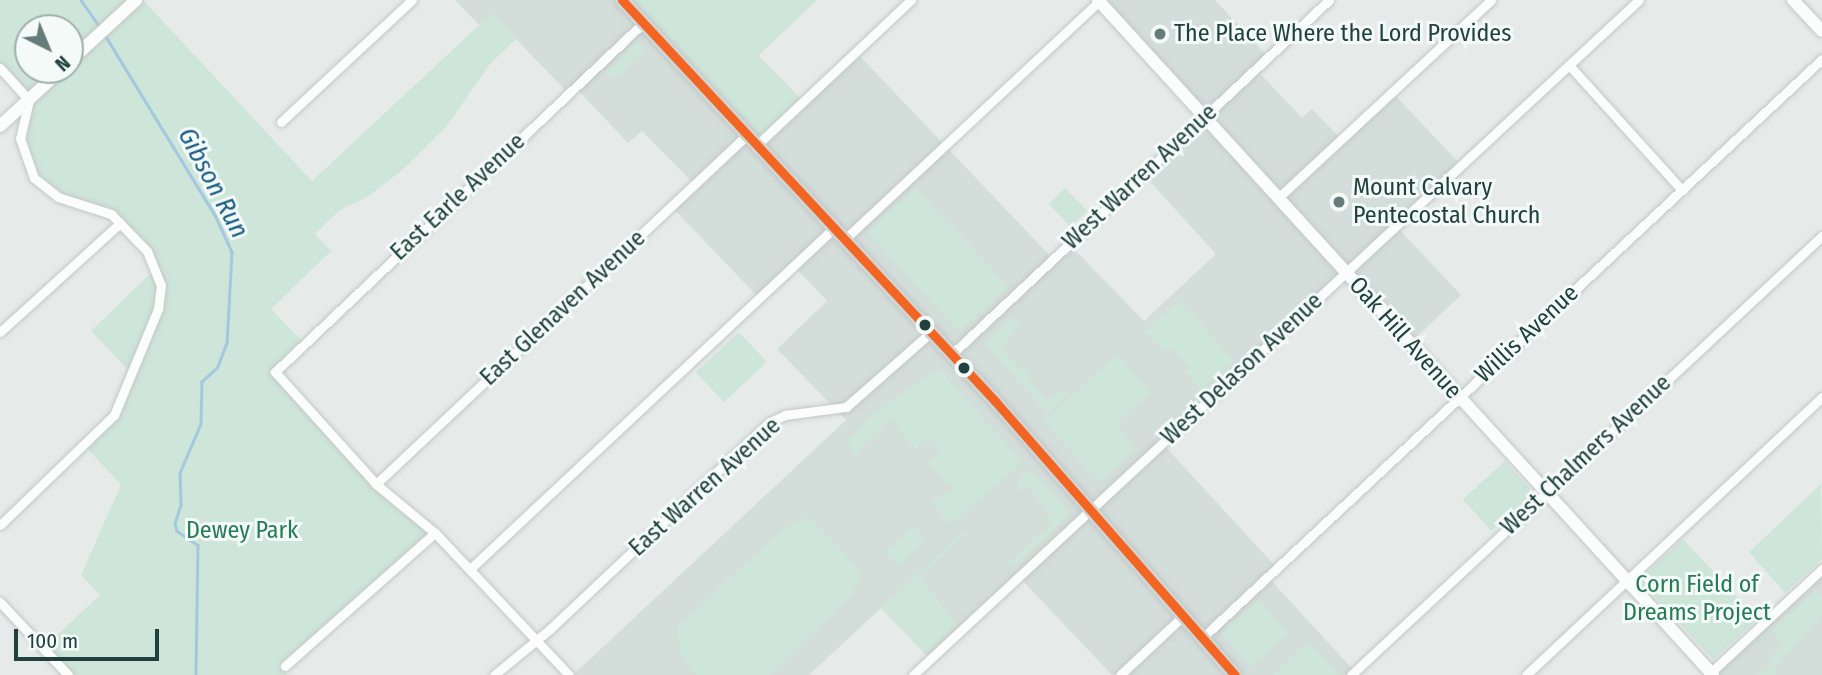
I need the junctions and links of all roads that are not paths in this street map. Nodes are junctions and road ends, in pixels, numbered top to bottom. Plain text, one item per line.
1 (136, 0) edge
2 (412, 0) edge
3 (622, 0) edge
4 (911, 0) edge
5 (1099, 0) edge
6 (1328, 0) edge
7 (1491, 0) edge
8 (1639, 0) edge
9 (1793, 0) edge
10 (643, 23) junction
11 (1822, 31) edge
12 (84, 48) edge
13 (1822, 59) edge
14 (1569, 65) junction
15 (0, 68) edge
16 (46, 84) edge
17 (29, 100) junction
18 (1205, 117) junction
19 (282, 122) dead end
20 (0, 126) edge
21 (754, 138) junction
22 (1682, 190) junction
23 (1278, 198) junction
24 (120, 223) junction
25 (835, 227) junction
26 (1822, 236) edge
27 (846, 239) junction
28 (1345, 273) junction
29 (0, 332) edge
30 (931, 332) junction
31 (952, 354) junction
32 (1822, 397) edge
33 (1459, 398) junction
34 (376, 484) junction
35 (1546, 493) junction
36 (1090, 510) junction
37 (0, 525) edge
38 (435, 533) junction
39 (470, 569) junction
40 (1822, 569) edge
41 (1626, 580) junction
42 (0, 603) edge
43 (1182, 617) junction
44 (1202, 638) junction
45 (537, 640) junction
46 (285, 666) dead end
47 (1711, 674) edge
48 (68, 675) edge
49 (494, 675) edge
50 (569, 675) edge
51 (913, 675) edge
52 (1120, 675) edge
53 (1235, 675) edge
54 (1351, 675) edge
55 (1526, 675) edge

1 - 12 street
2 - 19 street
3 - 10 main road
4 - 21 street, East Glenaven Avenue
5 - 18 street, Oak Hill Avenue
5 - 27 street
6 - 18 street, West Warren Avenue
7 - 23 street
8 - 14 street, West Delason Avenue
9 - 11 street
10 - 21 main road
10 - 34 street, East Earle Avenue
13 - 22 street, Willis Avenue
14 - 22 street
14 - 28 street, West Delason Avenue
15 - 17 street
16 - 17 street
17 - 20 street
17 - 24 street
18 - 23 street, Oak Hill Avenue
18 - 31 street, West Warren Avenue
21 - 25 main road
21 - 34 street, East Glenaven Avenue
22 - 33 street, Willis Avenue
23 - 28 street, Oak Hill Avenue
24 - 29 street
24 - 37 street
25 - 27 main road
25 - 39 street
26 - 35 street, West Chalmers Avenue
27 - 30 main road
28 - 33 street, Oak Hill Avenue
28 - 36 street, West Delason Avenue
30 - 31 main road
30 - 45 street, East Warren Avenue
31 - 36 main road
32 - 41 street
33 - 35 street, Oak Hill Avenue
33 - 44 street, Willis Avenue
34 - 38 street
35 - 41 street, Oak Hill Avenue
35 - 54 street, West Chalmers Avenue
36 - 43 main road
36 - 51 street, West Delason Avenue
38 - 39 street
38 - 46 street
39 - 45 street
40 - 47 street
41 - 47 street, Oak Hill Avenue
41 - 55 street
42 - 48 street
43 - 44 main road
43 - 52 street
44 - 53 main road
45 - 49 street, East Warren Avenue
45 - 50 street

